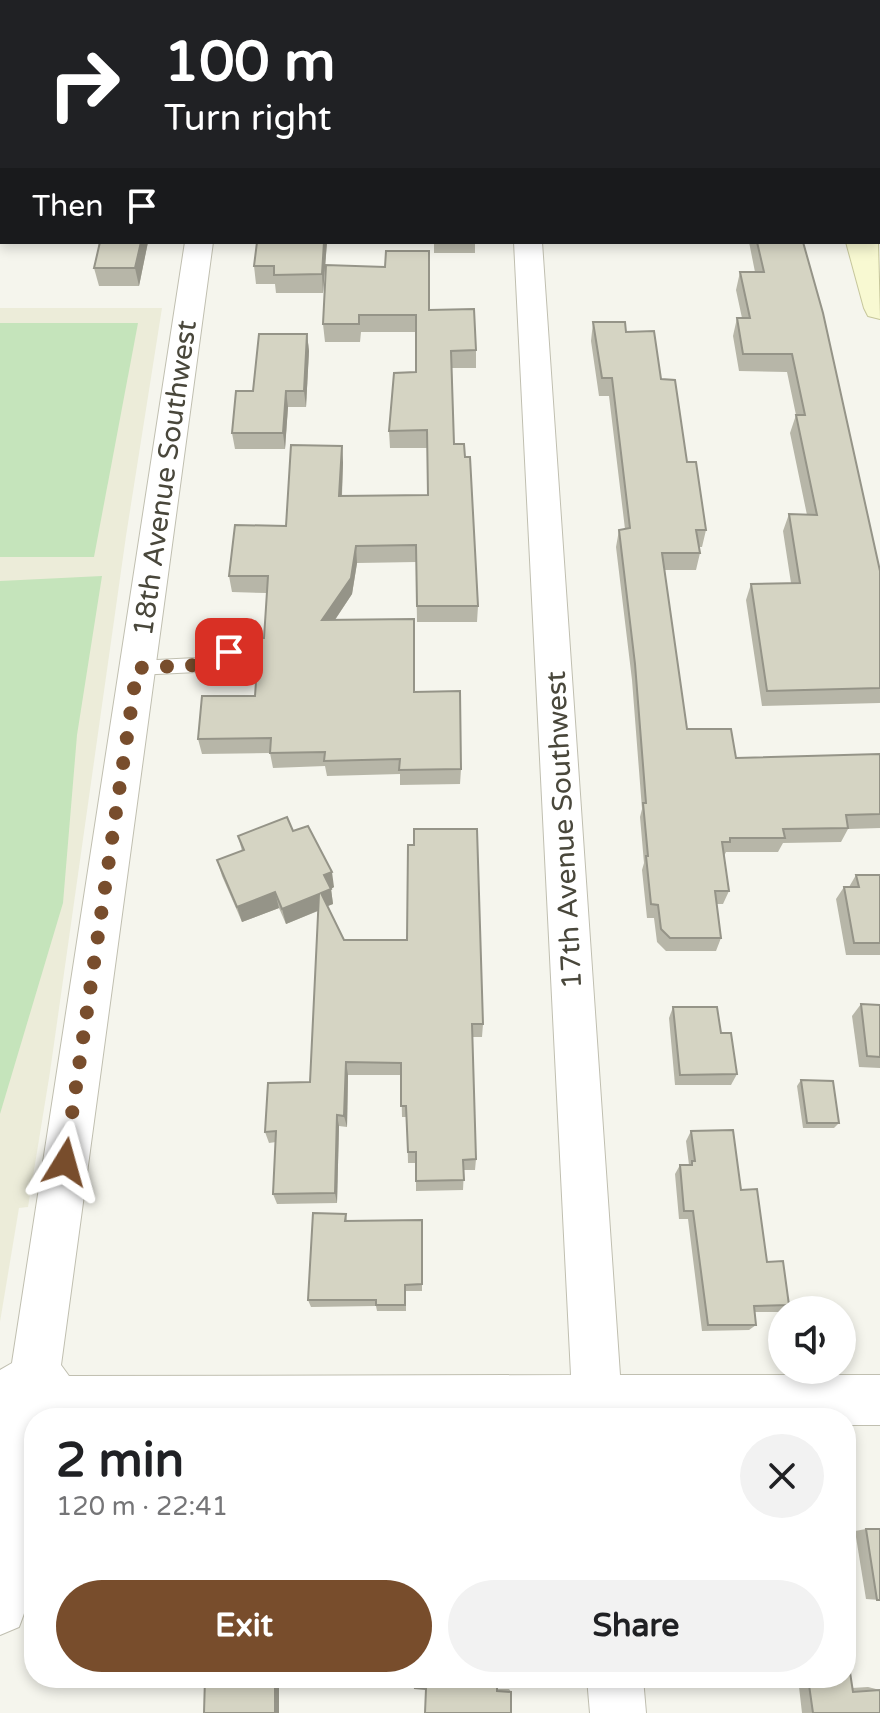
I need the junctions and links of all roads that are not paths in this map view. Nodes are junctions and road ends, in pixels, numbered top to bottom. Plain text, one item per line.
1 (199, 244) edge
2 (528, 244) edge
3 (863, 244) edge
4 (880, 308) edge
5 (229, 652) dead end
6 (137, 668) junction
7 (880, 1400) edge
8 (28, 1408) edge
9 (598, 1408) edge
10 (654, 1408) edge
11 (24, 1437) edge
12 (0, 1608) edge
13 (616, 1688) edge
14 (618, 1713) edge

1 - 6 street, 18th Avenue Southwest
2 - 9 street, 17th Avenue Southwest
3 - 4 street
5 - 6 lane
6 - 8 street, 18th Avenue Southwest
7 - 10 street
11 - 12 street, 18th Avenue Southwest
13 - 14 street

